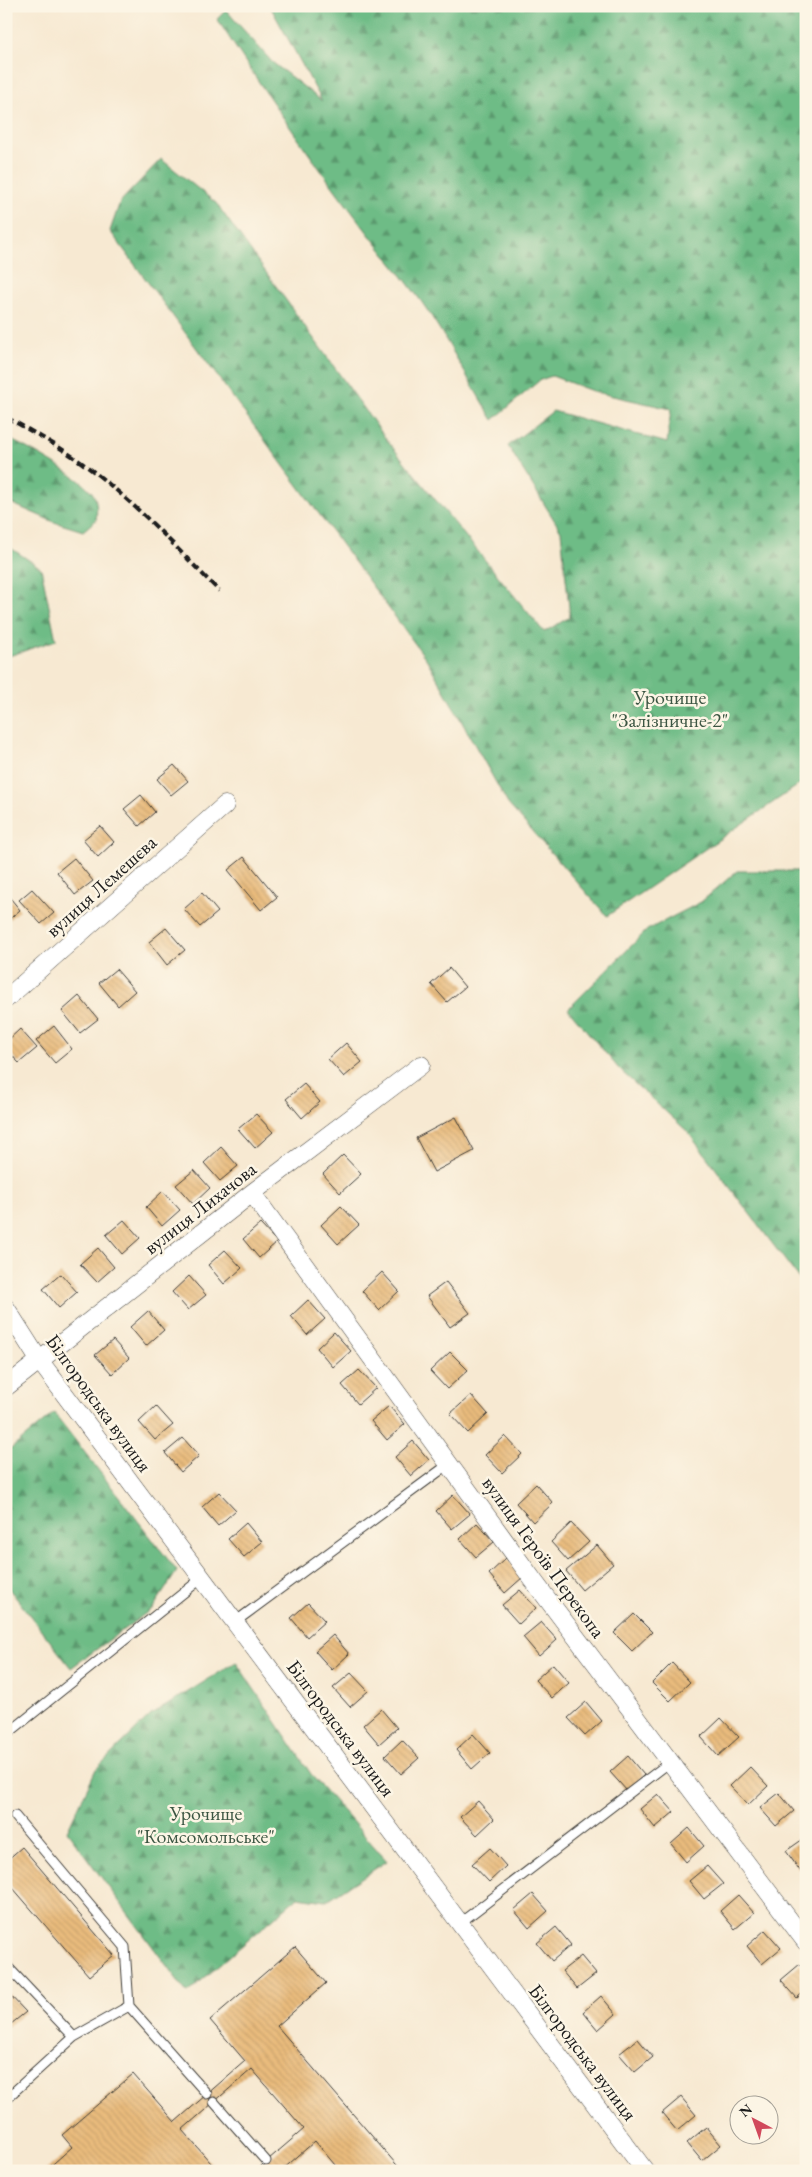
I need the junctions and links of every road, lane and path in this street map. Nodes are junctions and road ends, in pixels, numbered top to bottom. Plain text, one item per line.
1 (225, 805) dead end
2 (6, 999) edge
3 (421, 1065) dead end
4 (252, 1193) junction
5 (6, 1308) edge
6 (39, 1360) junction
7 (6, 1387) edge
8 (449, 1464) junction
9 (202, 1578) junction
10 (235, 1622) junction
11 (6, 1735) edge
12 (670, 1762) junction
13 (15, 1816) dead end
14 (460, 1923) junction
15 (806, 1942) edge
16 (6, 1965) edge
17 (130, 2006) junction
18 (74, 2037) junction
19 (207, 2094) dead end
20 (6, 2099) edge
21 (214, 2102) dead end
22 (266, 2161) dead end
23 (645, 2171) edge

1 - 2 street, вулиця Лемешєва
3 - 4 street, вулиця Лихачова
4 - 6 street, вулиця Лихачова
4 - 8 street, вулиця Героїв Перекопа
5 - 6 street, Білгородська вулиця
6 - 7 street, вулиця Лихачова
6 - 9 street, Білгородська вулиця
8 - 10 lane
8 - 12 street, вулиця Героїв Перекопа
9 - 10 street, Білгородська вулиця
9 - 11 lane
10 - 14 street, Білгородська вулиця
12 - 14 lane
12 - 15 street, вулиця Героїв Перекопа
13 - 17 lane
14 - 23 street, Білгородська вулиця
16 - 18 lane
17 - 18 lane
17 - 19 lane
18 - 20 lane
21 - 22 lane

